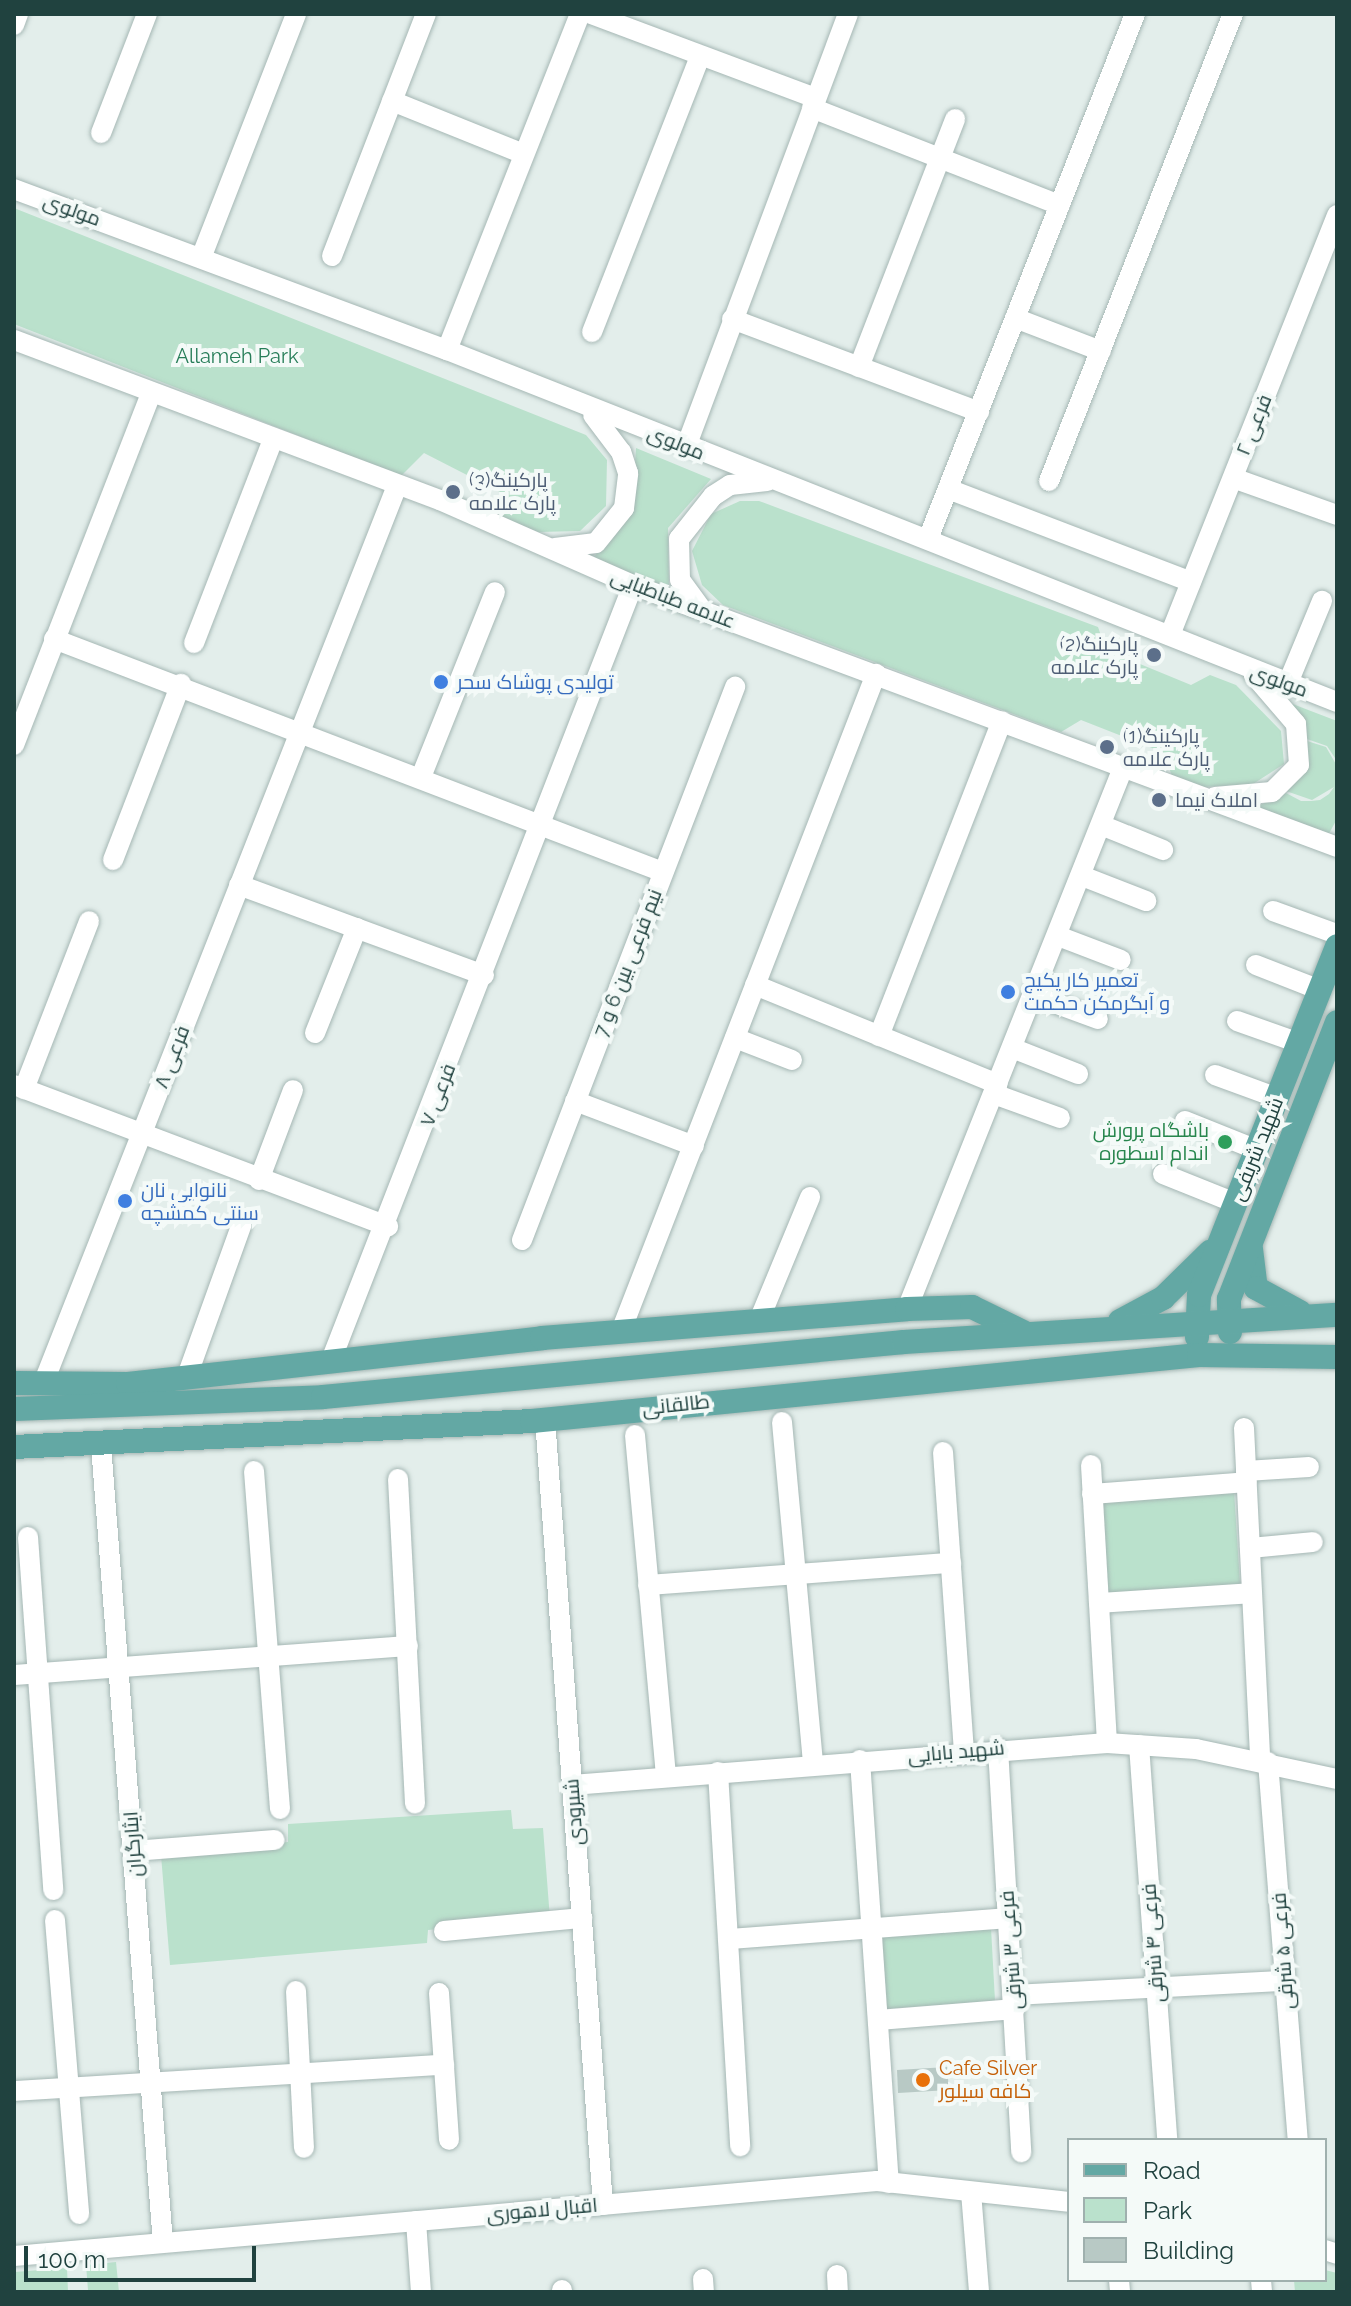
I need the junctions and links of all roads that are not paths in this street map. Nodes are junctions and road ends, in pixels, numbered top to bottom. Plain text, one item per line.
1 (18, 14) edge
2 (147, 14) edge
3 (296, 14) edge
4 (426, 14) edge
5 (580, 14) edge
6 (591, 14) edge
7 (848, 14) edge
8 (1135, 14) edge
9 (1233, 14) edge
10 (14, 25) edge
11 (700, 56) junction
12 (392, 101) junction
13 (814, 103) junction
14 (955, 119) dead end
15 (101, 133) dead end
16 (524, 154) junction
17 (940, 159) junction
18 (14, 189) edge
19 (1060, 205) junction
20 (1337, 215) edge
21 (332, 256) dead end
22 (201, 258) junction
23 (1015, 318) junction
24 (732, 319) junction
25 (592, 332) dead end
26 (14, 340) edge
27 (447, 350) junction
28 (1101, 351) junction
29 (859, 367) junction
30 (151, 394) junction
31 (575, 403) junction
32 (979, 412) junction
33 (273, 439) junction
34 (686, 447) junction
35 (1233, 478) junction
36 (771, 481) junction
37 (1049, 481) dead end
38 (397, 486) junction
39 (948, 489) junction
40 (1337, 515) edge
41 (928, 539) junction
42 (547, 548) junction
43 (1191, 582) junction
44 (633, 585) junction
45 (495, 592) dead end
46 (1322, 601) dead end
47 (704, 612) junction
48 (1170, 635) junction
49 (54, 639) junction
50 (194, 643) dead end
51 (1247, 669) junction
52 (876, 674) junction
53 (1288, 683) junction
54 (181, 684) junction
55 (735, 687) dead end
56 (1337, 702) edge
57 (1002, 721) junction
58 (300, 730) junction
59 (14, 745) edge
60 (1123, 768) junction
61 (421, 777) junction
62 (1195, 796) junction
63 (1101, 825) junction
64 (544, 826) junction
65 (1337, 847) edge
66 (1163, 850) dead end
67 (113, 860) dead end
68 (663, 872) junction
69 (1082, 876) junction
70 (239, 885) junction
71 (1146, 901) dead end
72 (1273, 911) dead end
73 (89, 921) dead end
74 (357, 928) junction
75 (1337, 934) edge
76 (1058, 936) junction
77 (1337, 946) edge
78 (1121, 960) dead end
79 (1256, 965) dead end
80 (484, 975) junction
81 (755, 985) junction
82 (1320, 990) junction
83 (1033, 995) junction
84 (1098, 1019) dead end
85 (1237, 1021) dead end
86 (1337, 1022) edge
87 (315, 1033) dead end
88 (879, 1036) junction
89 (735, 1038) junction
90 (1299, 1043) junction
91 (1012, 1048) junction
92 (792, 1060) dead end
93 (1078, 1074) dead end
94 (1215, 1075) dead end
95 (19, 1087) edge
96 (996, 1089) junction
97 (293, 1090) dead end
98 (1278, 1098) junction
99 (575, 1101) junction
100 (1060, 1118) dead end
101 (1185, 1121) dead end
102 (141, 1137) junction
103 (694, 1146) junction
104 (1256, 1153) junction
105 (1280, 1169) junction
106 (1163, 1174) dead end
107 (259, 1180) junction
108 (810, 1197) dead end
109 (1235, 1203) junction
110 (241, 1226) dead end
111 (388, 1226) junction
112 (522, 1240) dead end
113 (1220, 1241) junction
114 (1251, 1243) junction
115 (907, 1309) junction
116 (1330, 1316) edge
117 (760, 1318) junction
118 (1229, 1319) junction
119 (1196, 1321) junction
120 (1105, 1327) junction
121 (621, 1331) junction
122 (1025, 1333) junction
123 (1231, 1354) junction
124 (1199, 1355) junction
125 (1335, 1358) edge
126 (330, 1363) junction
127 (186, 1379) junction
128 (14, 1383) edge
129 (43, 1384) junction
130 (14, 1409) edge
131 (545, 1419) junction
132 (782, 1422) dead end
133 (1244, 1428) dead end
134 (635, 1435) dead end
135 (101, 1445) junction
136 (14, 1447) edge
137 (943, 1452) dead end
138 (1091, 1465) dead end
139 (1309, 1467) dead end
140 (254, 1471) dead end
141 (1247, 1477) junction
142 (398, 1479) dead end
143 (1092, 1494) junction
144 (28, 1537) dead end
145 (1313, 1542) dead end
146 (1250, 1548) junction
147 (951, 1563) junction
148 (797, 1574) junction
149 (648, 1585) junction
150 (1252, 1593) junction
151 (1099, 1603) junction
152 (408, 1646) junction
153 (268, 1657) junction
154 (120, 1667) junction
155 (39, 1674) junction
156 (14, 1675) edge
157 (1107, 1743) junction
158 (1139, 1745) junction
159 (998, 1748) junction
160 (964, 1751) junction
161 (860, 1760) junction
162 (1264, 1762) junction
163 (813, 1764) junction
164 (718, 1772) junction
165 (666, 1777) junction
166 (1337, 1779) edge
167 (572, 1785) junction
168 (415, 1804) dead end
169 (280, 1809) dead end
170 (275, 1840) dead end
171 (134, 1851) junction
172 (53, 1890) dead end
173 (582, 1918) junction
174 (1009, 1918) junction
175 (55, 1920) dead end
176 (444, 1931) dead end
177 (873, 1931) junction
178 (730, 1939) junction
179 (1285, 1981) junction
180 (1156, 1986) junction
181 (296, 1991) dead end
182 (439, 1993) dead end
183 (1015, 2002) junction
184 (879, 2020) junction
185 (444, 2065) junction
186 (300, 2073) junction
187 (151, 2082) junction
188 (70, 2087) junction
189 (14, 2091) edge
190 (1167, 2138) edge
191 (1298, 2138) edge
192 (449, 2140) dead end
193 (740, 2146) dead end
194 (304, 2148) dead end
195 (1021, 2152) dead end
196 (889, 2183) junction
197 (971, 2192) junction
198 (1067, 2202) edge
199 (603, 2205) junction
200 (79, 2214) dead end
201 (416, 2221) junction
202 (163, 2243) junction
203 (14, 2256) edge
204 (421, 2292) edge
205 (979, 2292) edge

1 - 10 street
2 - 15 street
3 - 22 street
4 - 12 street
5 - 16 street
6 - 11 street
7 - 13 street
8 - 19 street
9 - 28 street
11 - 13 street
11 - 25 street
12 - 16 street
12 - 21 street
13 - 17 street
13 - 24 street
14 - 17 street
16 - 27 street
17 - 19 street
17 - 29 street
18 - 22 street, مولوی
19 - 23 street
20 - 35 street, فرعی ۲
22 - 27 street, مولوی
23 - 28 street
23 - 32 street
24 - 29 street
24 - 34 street
26 - 30 street, علامه طباطبایی
27 - 31 street, مولوی
28 - 37 street
29 - 32 street
30 - 33 street, علامه طباطبایی
30 - 49 street
31 - 34 street, مولوی
31 - 42 street
32 - 39 street
33 - 38 street, علامه طباطبایی
33 - 50 street
34 - 36 street, مولوی
35 - 40 street
35 - 43 street, فرعی ۲
36 - 41 street, مولوی
36 - 47 street
38 - 42 street, علامه طباطبایی
38 - 58 street, فرعی ۸
39 - 41 street
39 - 43 street
41 - 48 street, مولوی
42 - 44 street, علامه طباطبایی
43 - 48 street, فرعی ۲
44 - 47 street, علامه طباطبایی
44 - 64 street, فرعی ۷
45 - 61 street
46 - 53 street
47 - 52 street, علامه طباطبایی
48 - 51 street, مولوی
49 - 54 street
49 - 59 street
51 - 53 street, مولوی
51 - 62 street
52 - 57 street, علامه طباطبایی
52 - 81 street
53 - 56 street, مولوی
54 - 58 street
54 - 67 street
55 - 68 street, نیم فرعی بین 6 و 7
57 - 60 street, علامه طباطبایی
57 - 88 street
58 - 61 street
58 - 70 street, فرعی ۸
60 - 62 street, علامه طباطبایی
60 - 63 street
61 - 64 street
62 - 65 street, علامه طباطبایی
63 - 66 street
63 - 69 street
64 - 68 street
64 - 80 street, فرعی ۷
68 - 99 street, نیم فرعی بین 6 و 7
69 - 71 street
69 - 76 street
70 - 74 street
70 - 102 street, فرعی ۸
72 - 75 street
73 - 95 street
74 - 80 street
74 - 87 street
76 - 78 street
76 - 83 street
77 - 82 main road, شهید شریفی
79 - 82 street
80 - 111 street, فرعی ۷
81 - 88 street
81 - 89 street
82 - 90 main road, شهید شریفی
83 - 84 street
83 - 91 street
85 - 90 street
86 - 105 main road, شهید شریفی
88 - 96 street
89 - 92 street
89 - 103 street
90 - 98 main road, شهید شریفی
91 - 93 street
91 - 96 street
94 - 98 street
95 - 102 street
96 - 100 street
96 - 115 street
97 - 107 street
98 - 104 main road, شهید شریفی
99 - 103 street
99 - 112 street, نیم فرعی بین 6 و 7
101 - 104 street
102 - 107 street
102 - 129 street, فرعی ۸
103 - 121 street
104 - 105 main road
104 - 109 main road, شهید شریفی
105 - 114 main road, شهید شریفی
106 - 109 street
107 - 111 street
108 - 117 street
109 - 113 main road, شهید شریفی
110 - 127 street
111 - 126 street, فرعی ۷
113 - 119 main road, شهید شریفی
113 - 120 main road
114 - 116 main road
114 - 118 main road, شهید شریفی
115 - 117 main road
115 - 122 main road
116 - 118 main road
117 - 121 main road
118 - 119 main road
118 - 123 main road, شهید شریفی
119 - 120 main road
119 - 124 main road, شهید شریفی
120 - 122 main road
121 - 126 main road
122 - 130 main road
123 - 124 main road, طالقانی
123 - 125 main road, طالقانی
124 - 131 main road, طالقانی
126 - 127 main road
127 - 129 main road
128 - 129 main road
131 - 135 main road, طالقانی
131 - 167 street, شیرودی
132 - 148 street
133 - 141 street, فرعی ۵ شرقی
134 - 149 street
135 - 136 main road, طالقانی
135 - 154 street, ایثارگران
137 - 147 street
138 - 143 street
139 - 141 street
140 - 153 street
141 - 143 street
141 - 146 street, فرعی ۵ شرقی
142 - 152 street
143 - 151 street
144 - 155 street
145 - 146 street
146 - 150 street, فرعی ۵ شرقی
147 - 148 street
147 - 160 street
148 - 149 street
148 - 163 street
149 - 165 street
150 - 151 street
150 - 162 street, فرعی ۵ شرقی
151 - 157 street
152 - 153 street
152 - 168 street
153 - 154 street
153 - 169 street
154 - 155 street
154 - 171 street, ایثارگران
155 - 156 street
155 - 172 street
157 - 158 street, شهید بابایی
157 - 159 street, شهید بابایی
158 - 162 street, شهید بابایی
158 - 180 street, فرعی ۴ شرقی
159 - 160 street, شهید بابایی
159 - 174 street, فرعی ۳ شرقی
160 - 161 street, شهید بابایی
161 - 163 street, شهید بابایی
161 - 177 street
162 - 166 street, شهید بابایی
162 - 179 street, فرعی ۵ شرقی
163 - 164 street, شهید بابایی
164 - 165 street, شهید بابایی
164 - 178 street
165 - 167 street, شهید بابایی
167 - 173 street, شیرودی
170 - 171 street
171 - 187 street, ایثارگران
173 - 176 street
173 - 199 street, شیرودی
174 - 177 street
174 - 183 street, فرعی ۳ شرقی
175 - 188 street
177 - 178 street
177 - 184 street
178 - 193 street
179 - 180 street
179 - 191 street, فرعی ۵ شرقی
180 - 183 street
180 - 190 street, فرعی ۴ شرقی
181 - 186 street
182 - 185 street
183 - 184 street
183 - 195 street, فرعی ۳ شرقی
184 - 196 street
185 - 186 street
185 - 192 street
186 - 187 street
186 - 194 street
187 - 188 street
187 - 202 street, ایثارگران
188 - 189 street
188 - 200 street
196 - 197 street, اقبال لاهوری
196 - 199 street, اقبال لاهوری
197 - 198 street, اقبال لاهوری
197 - 205 street
199 - 201 street, اقبال لاهوری
201 - 202 street, اقبال لاهوری
201 - 204 street
202 - 203 street, اقبال لاهوری

